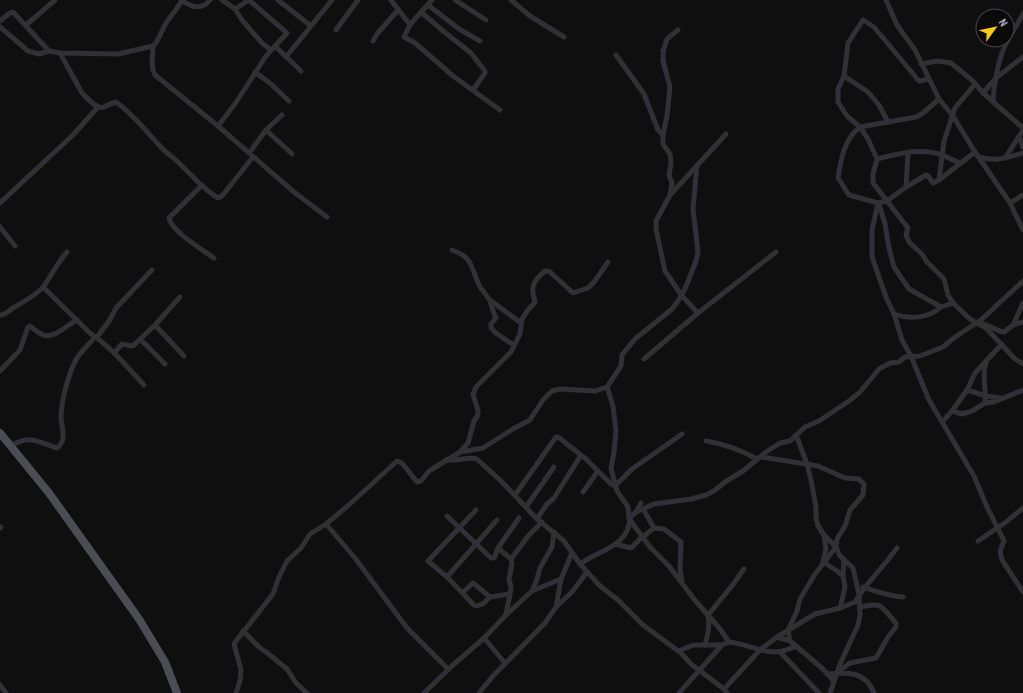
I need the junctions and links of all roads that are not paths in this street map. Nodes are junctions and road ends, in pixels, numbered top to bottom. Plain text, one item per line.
1 (55, 0) edge
2 (181, 0) edge
3 (210, 0) edge
4 (222, 0) edge
5 (249, 0) edge
6 (278, 0) edge
7 (332, 0) edge
8 (358, 0) edge
9 (391, 0) edge
10 (432, 0) edge
11 (454, 0) edge
12 (511, 0) edge
13 (886, 0) edge
14 (428, 5) junction
15 (235, 8) junction
16 (398, 10) junction
17 (421, 12) junction
18 (1023, 14) edge
19 (486, 20) dead end
20 (0, 21) edge
21 (26, 25) junction
22 (410, 25) junction
23 (311, 26) junction
24 (0, 27) edge
25 (336, 30) dead end
26 (678, 30) dead end
27 (564, 37) dead end
28 (373, 41) dead end
29 (480, 41) dead end
30 (153, 46) junction
31 (275, 46) junction
32 (271, 50) junction
33 (49, 51) junction
34 (60, 53) junction
35 (616, 55) dead end
36 (286, 57) junction
37 (1023, 57) edge
38 (921, 64) junction
39 (301, 71) dead end
40 (255, 72) junction
41 (844, 76) junction
42 (996, 78) junction
43 (929, 79) junction
44 (975, 84) junction
45 (473, 90) junction
46 (983, 94) junction
47 (939, 99) junction
48 (289, 101) dead end
49 (993, 102) junction
50 (98, 107) junction
51 (500, 110) dead end
52 (282, 115) dead end
53 (953, 116) junction
54 (888, 122) junction
55 (218, 126) junction
56 (860, 126) junction
57 (1023, 129) edge
58 (266, 130) junction
59 (726, 134) dead end
60 (663, 135) junction
61 (1019, 137) junction
62 (1023, 147) edge
63 (908, 152) junction
64 (975, 152) junction
65 (248, 153) junction
66 (1023, 153) edge
67 (292, 154) dead end
68 (942, 155) junction
69 (253, 157) junction
70 (979, 157) junction
71 (1005, 158) junction
72 (877, 159) junction
73 (960, 163) junction
74 (697, 166) junction
75 (939, 180) junction
76 (202, 185) junction
77 (906, 187) junction
78 (670, 195) junction
79 (1023, 195) edge
80 (887, 201) junction
81 (0, 203) edge
82 (878, 203) junction
83 (1010, 203) junction
84 (327, 217) dead end
85 (0, 226) edge
86 (1023, 230) edge
87 (15, 246) dead end
88 (452, 250) dead end
89 (67, 252) dead end
90 (776, 252) dead end
91 (214, 258) dead end
92 (608, 262) dead end
93 (152, 270) dead end
94 (1023, 281) edge
95 (43, 287) junction
96 (682, 296) junction
97 (180, 297) dead end
98 (489, 299) junction
99 (953, 303) junction
100 (1023, 303) edge
101 (941, 307) junction
102 (698, 313) junction
103 (894, 314) junction
104 (0, 315) edge
105 (77, 320) junction
106 (977, 322) junction
107 (1023, 322) edge
108 (521, 323) junction
109 (155, 325) junction
110 (1013, 325) junction
111 (96, 337) junction
112 (140, 339) junction
113 (1002, 344) junction
114 (514, 345) junction
115 (114, 353) junction
116 (184, 356) dead end
117 (911, 356) junction
118 (644, 359) dead end
119 (986, 360) junction
120 (165, 364) dead end
121 (1023, 364) edge
122 (0, 372) edge
123 (144, 385) dead end
124 (607, 387) junction
125 (966, 390) junction
126 (1023, 390) edge
127 (986, 396) junction
128 (1002, 399) junction
129 (985, 403) junction
130 (952, 411) junction
131 (942, 422) junction
132 (0, 433) edge
133 (682, 434) dead end
134 (796, 435) junction
135 (706, 440) dead end
136 (10, 446) junction
137 (460, 452) junction
138 (581, 455) junction
139 (760, 458) junction
140 (446, 460) junction
141 (807, 464) junction
142 (554, 467) dead end
143 (598, 471) junction
144 (615, 486) junction
145 (583, 492) dead end
146 (515, 495) junction
147 (526, 507) junction
148 (1023, 508) edge
149 (476, 510) dead end
150 (640, 511) junction
151 (447, 516) dead end
152 (519, 518) dead end
153 (537, 519) junction
154 (630, 519) junction
155 (498, 520) dead end
156 (542, 522) junction
157 (326, 524) junction
158 (632, 527) junction
159 (654, 528) junction
160 (998, 528) junction
161 (460, 529) junction
162 (554, 532) junction
163 (824, 535) junction
164 (642, 537) junction
165 (622, 540) junction
166 (978, 541) dead end
167 (476, 544) junction
168 (615, 544) junction
169 (622, 546) junction
170 (836, 547) junction
171 (498, 548) junction
172 (897, 548) dead end
173 (572, 553) junction
174 (830, 556) junction
175 (510, 558) junction
176 (842, 558) junction
177 (580, 564) junction
178 (823, 565) junction
179 (744, 569) dead end
180 (587, 572) junction
181 (843, 576) junction
182 (447, 577) junction
183 (561, 579) junction
184 (682, 583) junction
185 (857, 584) junction
186 (865, 587) junction
187 (532, 590) junction
188 (463, 592) junction
189 (1023, 592) edge
190 (510, 594) junction
191 (490, 597) junction
192 (903, 597) dead end
193 (858, 602) junction
194 (556, 607) junction
195 (840, 608) junction
196 (506, 615) junction
197 (708, 615) junction
198 (788, 630) junction
199 (243, 631) junction
200 (777, 637) junction
201 (484, 638) junction
202 (790, 641) junction
203 (729, 642) junction
204 (705, 645) junction
205 (722, 645) junction
206 (796, 646) junction
207 (760, 650) junction
208 (678, 651) junction
209 (780, 652) junction
210 (505, 663) junction
211 (448, 669) junction
212 (699, 670) junction
213 (838, 671) junction
214 (827, 674) junction
215 (834, 681) junction
216 (0, 685) edge
217 (726, 691) edge
218 (6, 693) edge
219 (177, 693) edge
220 (236, 693) edge
221 (307, 693) edge
222 (424, 693) edge
223 (479, 693) edge
224 (679, 693) edge
225 (819, 693) edge
226 (830, 693) edge
227 (874, 693) edge

1 - 21 street
2 - 3 street
2 - 30 street
4 - 15 street
5 - 15 street
5 - 31 street
6 - 23 street
7 - 23 street
8 - 25 street
9 - 16 street
10 - 14 street
11 - 19 street
12 - 27 street
13 - 38 street
14 - 17 street
14 - 29 street
15 - 32 street
16 - 22 street
16 - 28 street
17 - 22 street
17 - 45 street
18 - 42 street
20 - 21 street
21 - 33 street
22 - 45 street
23 - 36 street
24 - 33 street
26 - 60 street
30 - 34 street
30 - 55 street
31 - 32 street
31 - 36 street
32 - 40 street
33 - 34 street
34 - 50 street
35 - 60 street
36 - 39 street
37 - 42 street
38 - 43 street
38 - 44 street
40 - 48 street
40 - 55 street
41 - 43 street
41 - 54 street
41 - 56 street
42 - 46 street
42 - 49 street
43 - 47 street
44 - 46 street
44 - 53 street
45 - 51 street
46 - 49 street
47 - 53 street
47 - 54 street
49 - 57 street
50 - 76 street
50 - 81 street
52 - 58 street
53 - 64 street
53 - 68 street
54 - 56 street
55 - 65 street
56 - 72 street
56 - 82 street
57 - 61 street
58 - 65 street
58 - 67 street
59 - 74 street
60 - 78 street
61 - 62 street
61 - 71 street
63 - 68 street
63 - 72 street
63 - 77 street
64 - 70 street
64 - 73 street
65 - 69 street
66 - 71 street
68 - 73 street
68 - 75 street
69 - 76 street
69 - 84 street
70 - 71 street
70 - 83 street
72 - 80 street
73 - 75 street
74 - 78 street
74 - 96 street
75 - 77 street
76 - 91 street
77 - 80 street
78 - 96 street
79 - 83 street
80 - 82 street
80 - 99 street
82 - 101 street
82 - 103 street
83 - 86 street
85 - 87 street
88 - 98 street
89 - 95 street
90 - 102 street
92 - 108 street
93 - 111 street
94 - 106 street
95 - 104 street
95 - 105 street
96 - 102 street
96 - 124 street
97 - 109 street
98 - 108 street
98 - 114 street
99 - 101 street
99 - 106 street
100 - 110 street
101 - 103 street
102 - 118 street
103 - 117 street
105 - 111 street
105 - 122 street
106 - 110 street
106 - 113 street
106 - 117 street
107 - 110 street
108 - 114 street
109 - 112 street
109 - 116 street
111 - 115 street
111 - 136 street
112 - 115 street
112 - 120 street
113 - 119 street
113 - 121 street
114 - 137 street
115 - 123 street
117 - 131 street
117 - 134 street
119 - 125 street
119 - 127 street
124 - 137 street
124 - 144 street
125 - 127 street
125 - 130 street
126 - 128 street
127 - 128 street
127 - 129 street
128 - 129 street
129 - 130 street
130 - 131 street
131 - 160 street
132 - 136 main road
133 - 144 street
134 - 139 street
134 - 141 street
135 - 139 street
136 - 219 main road
137 - 140 street
138 - 143 street
138 - 146 street
138 - 153 street
139 - 141 street
139 - 150 street
140 - 146 street
140 - 157 street
141 - 163 street
141 - 170 street
142 - 147 street
143 - 144 street
143 - 145 street
144 - 154 street
146 - 147 street
147 - 153 street
148 - 160 street
149 - 161 street
150 - 154 street
150 - 159 street
151 - 161 street
152 - 171 street
153 - 156 street
154 - 158 street
155 - 167 street
156 - 162 street
156 - 175 street
157 - 199 street
157 - 211 street
158 - 164 street
158 - 165 street
159 - 164 street
159 - 184 street
160 - 166 street
160 - 189 street
161 - 167 street
161 - 182 street
162 - 173 street
162 - 187 street
163 - 170 street
163 - 178 street
164 - 169 street
164 - 184 street
165 - 168 street
165 - 169 street
167 - 171 street
167 - 182 street
168 - 169 street
168 - 177 street
170 - 174 street
170 - 176 street
171 - 175 street
172 - 186 street
173 - 177 street
173 - 183 street
174 - 176 street
174 - 178 street
175 - 190 street
176 - 181 street
176 - 185 street
177 - 180 street
178 - 181 street
178 - 198 street
179 - 197 street
180 - 194 street
180 - 208 street
181 - 195 street
182 - 188 street
183 - 187 street
183 - 194 street
184 - 197 street
185 - 186 street
185 - 193 street
186 - 192 street
186 - 193 street
187 - 196 street
188 - 191 street
188 - 191 street
190 - 191 street
190 - 196 street
193 - 195 street
193 - 213 street
193 - 213 street
194 - 210 street
195 - 198 street
196 - 201 street
197 - 203 street
197 - 204 street
198 - 200 street
198 - 202 street
199 - 220 street
199 - 221 street
200 - 202 street
200 - 207 street
201 - 210 street
201 - 211 street
202 - 206 street
203 - 205 street
203 - 207 street
204 - 205 street
204 - 208 street
205 - 212 street
206 - 209 street
206 - 214 street
207 - 209 street
207 - 217 street
208 - 212 street
209 - 225 street
210 - 223 street
211 - 222 street
212 - 217 street
212 - 224 street
213 - 214 street
213 - 215 street
213 - 227 street
214 - 215 street
215 - 226 street
216 - 218 street

